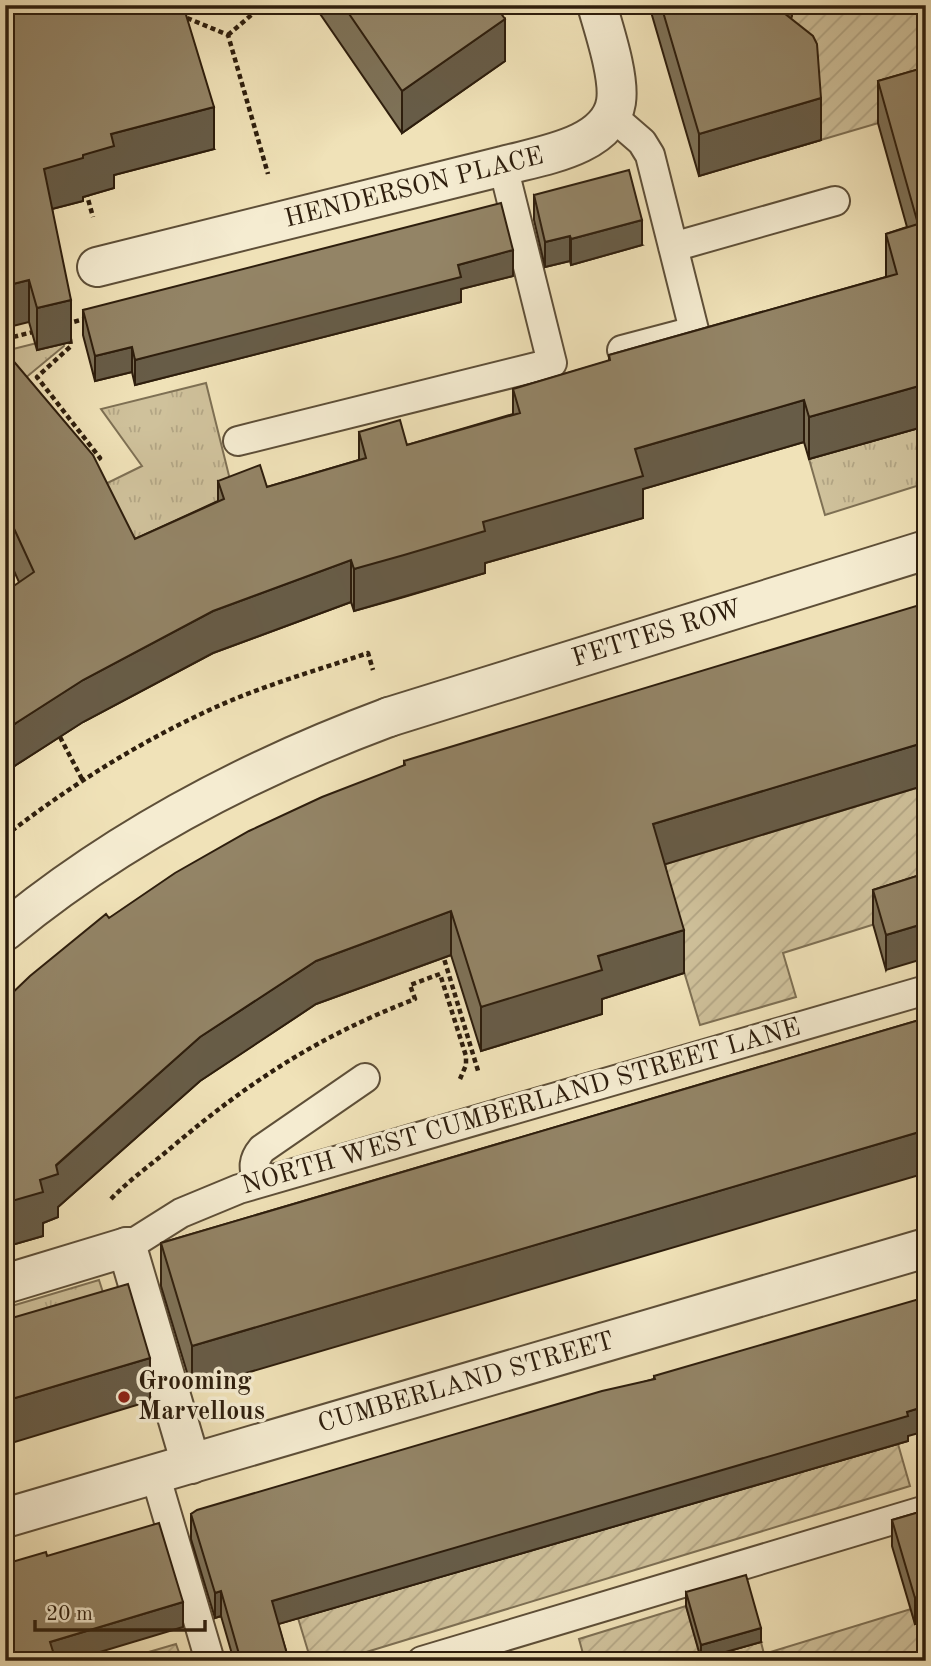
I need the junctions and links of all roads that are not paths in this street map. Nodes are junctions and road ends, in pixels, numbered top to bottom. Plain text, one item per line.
1 (597, 5) edge
2 (612, 116) junction
3 (503, 166) junction
4 (835, 201) dead end
5 (673, 247) junction
6 (101, 266) road end
7 (621, 350) edge
8 (238, 441) dead end
9 (926, 550) edge
10 (5, 931) edge
11 (926, 990) edge
12 (365, 1078) dead end
13 (257, 1183) junction
14 (127, 1247) junction
15 (926, 1248) edge
16 (5, 1284) edge
17 (173, 1469) junction
18 (926, 1510) edge
19 (5, 1518) edge
20 (210, 1661) edge
21 (422, 1661) edge

1 - 2 street
2 - 3 street, HENDERSON PLACE
2 - 5 lane
3 - 6 street, HENDERSON PLACE
3 - 8 lane
4 - 5 lane
5 - 7 lane
9 - 10 street, FETTES ROW
11 - 13 lane, NORTH WEST CUMBERLAND STREET LANE
12 - 13 lane
13 - 14 lane, NORTH WEST CUMBERLAND STREET LANE
14 - 16 street, NORTH WEST CUMBERLAND STREET LANE
14 - 17 street
15 - 17 street, CUMBERLAND STREET
17 - 19 street, CUMBERLAND STREET
17 - 20 lane
18 - 21 lane

